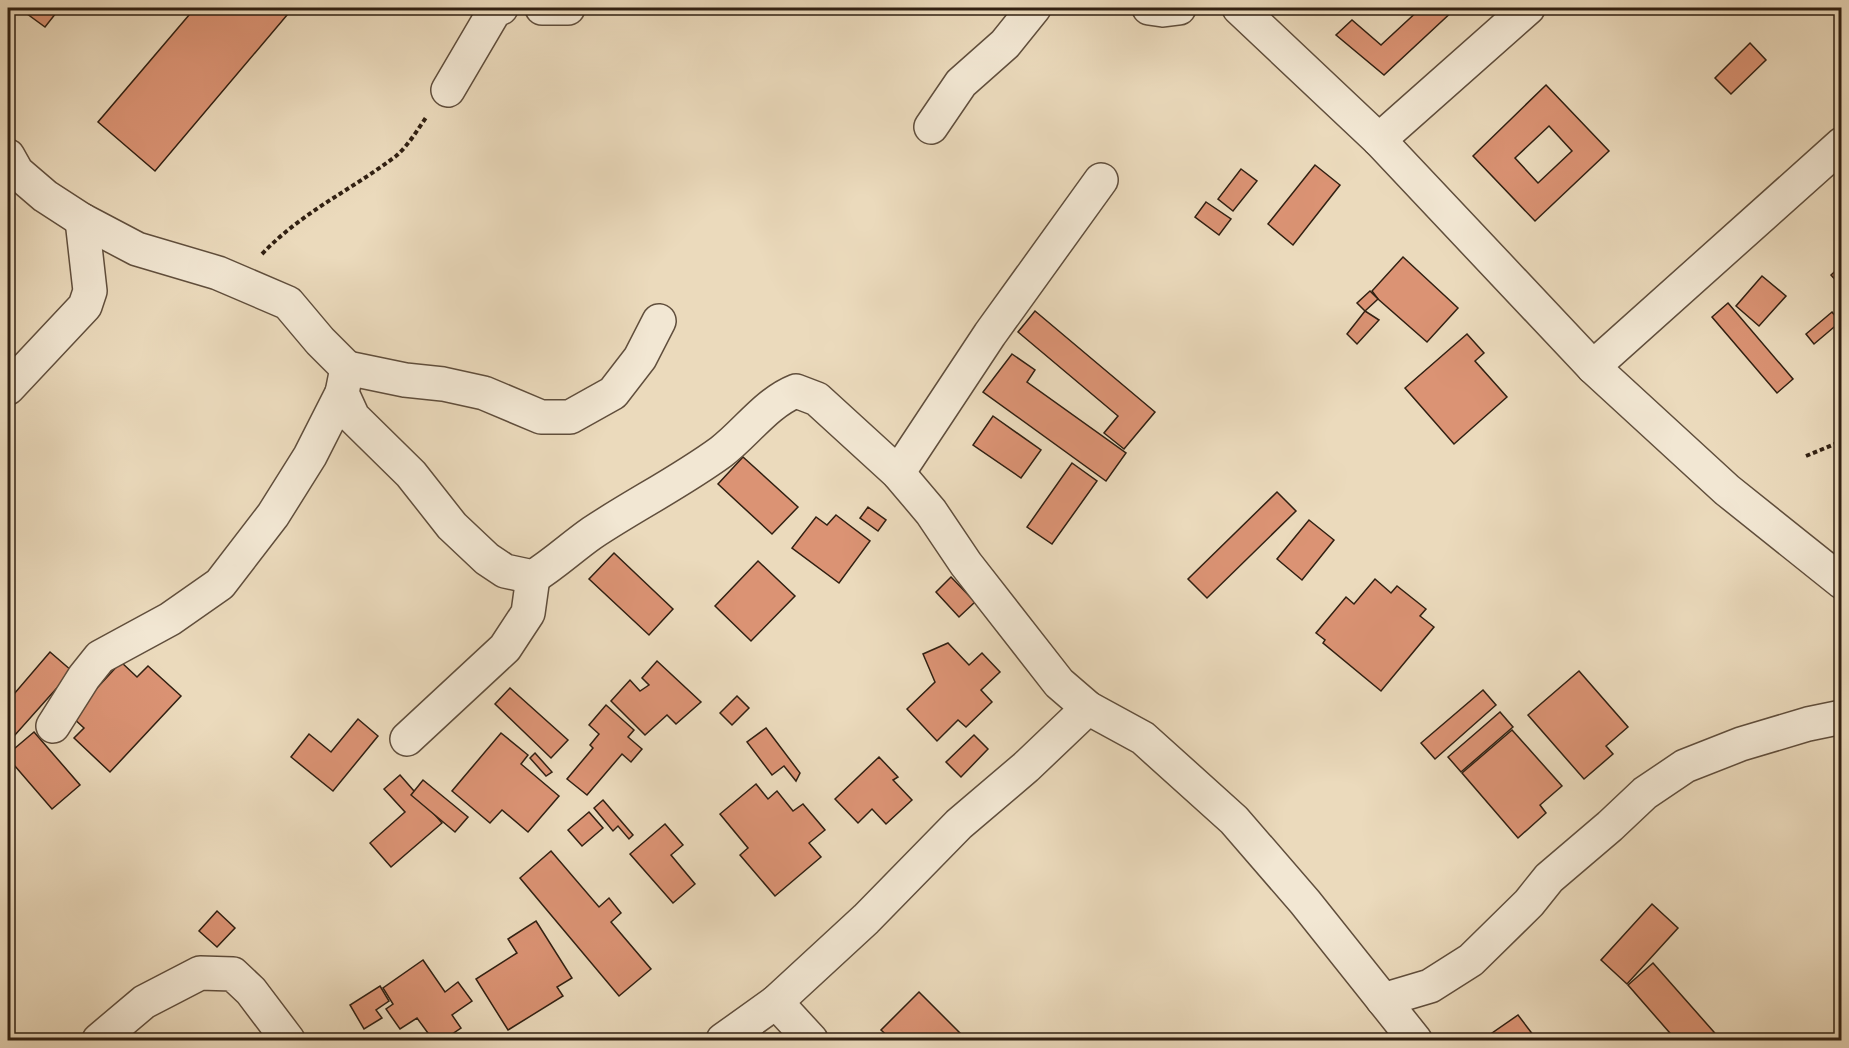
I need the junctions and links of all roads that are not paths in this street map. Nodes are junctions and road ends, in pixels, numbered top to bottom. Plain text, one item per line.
1 (501, 8) edge
2 (542, 8) edge
3 (568, 8) edge
4 (1034, 8) edge
5 (1149, 8) edge
6 (1179, 8) edge
7 (1239, 8) edge
8 (1528, 8) edge
9 (448, 90) road end
10 (931, 127) dead end
11 (1379, 140) junction
12 (1842, 144) edge
13 (8, 156) edge
14 (1101, 180) dead end
15 (82, 220) junction
16 (659, 321) dead end
17 (1593, 367) junction
18 (344, 381) junction
19 (8, 388) edge
20 (898, 472) junction
21 (533, 577) junction
22 (1842, 582) edge
23 (1088, 708) junction
24 (1842, 717) edge
25 (53, 726) dead end
26 (407, 739) dead end
27 (1383, 1000) junction
28 (776, 1002) junction
29 (99, 1041) edge
30 (288, 1041) edge
31 (723, 1041) edge
32 (811, 1041) edge
33 (1415, 1041) edge

1 - 9 street
2 - 3 street
4 - 10 street
5 - 6 street
7 - 11 street
8 - 11 street
11 - 17 street
12 - 17 street
13 - 15 street
14 - 20 street
15 - 18 street
15 - 19 street
16 - 18 street
17 - 22 street
18 - 21 street
18 - 25 street
20 - 21 street
20 - 23 street
21 - 26 street
23 - 27 street
23 - 28 street
24 - 27 street
27 - 33 street
28 - 31 street
28 - 32 street
29 - 30 street

